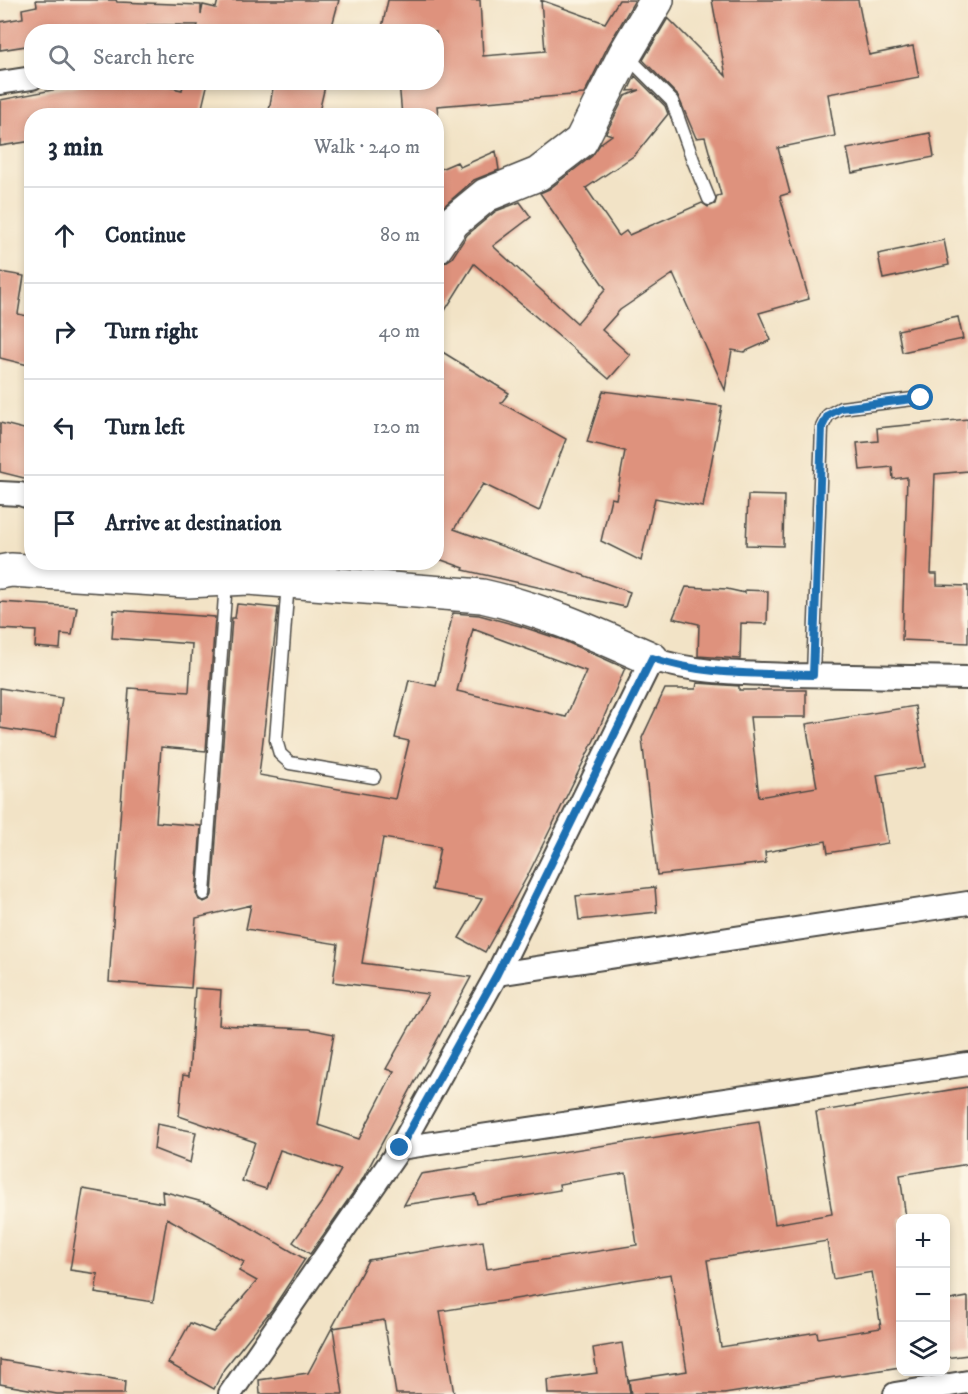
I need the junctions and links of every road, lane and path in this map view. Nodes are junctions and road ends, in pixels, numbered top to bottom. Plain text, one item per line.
1 (657, 0) edge
2 (625, 54) junction
3 (24, 79) edge
4 (0, 83) edge
5 (710, 199) dead end
6 (444, 235) edge
7 (921, 398) dead end
8 (0, 493) edge
9 (24, 495) edge
10 (24, 570) edge
11 (106, 570) edge
12 (0, 572) edge
13 (243, 573) edge
14 (288, 580) junction
15 (652, 658) junction
16 (813, 675) junction
17 (968, 678) edge
18 (374, 777) dead end
19 (204, 894) dead end
20 (968, 903) edge
21 (497, 974) junction
22 (968, 1064) edge
23 (400, 1148) junction
24 (968, 1382) edge
25 (230, 1394) edge
26 (895, 1394) edge

1 - 2 street
2 - 5 lane
2 - 6 street
3 - 4 street
7 - 16 lane
8 - 9 street
10 - 12 street
11 - 13 street
13 - 14 street
13 - 19 lane
14 - 15 street
14 - 18 lane
15 - 16 street
15 - 21 street
16 - 17 street
20 - 21 street
21 - 23 street
22 - 23 street
23 - 25 street
24 - 26 street

